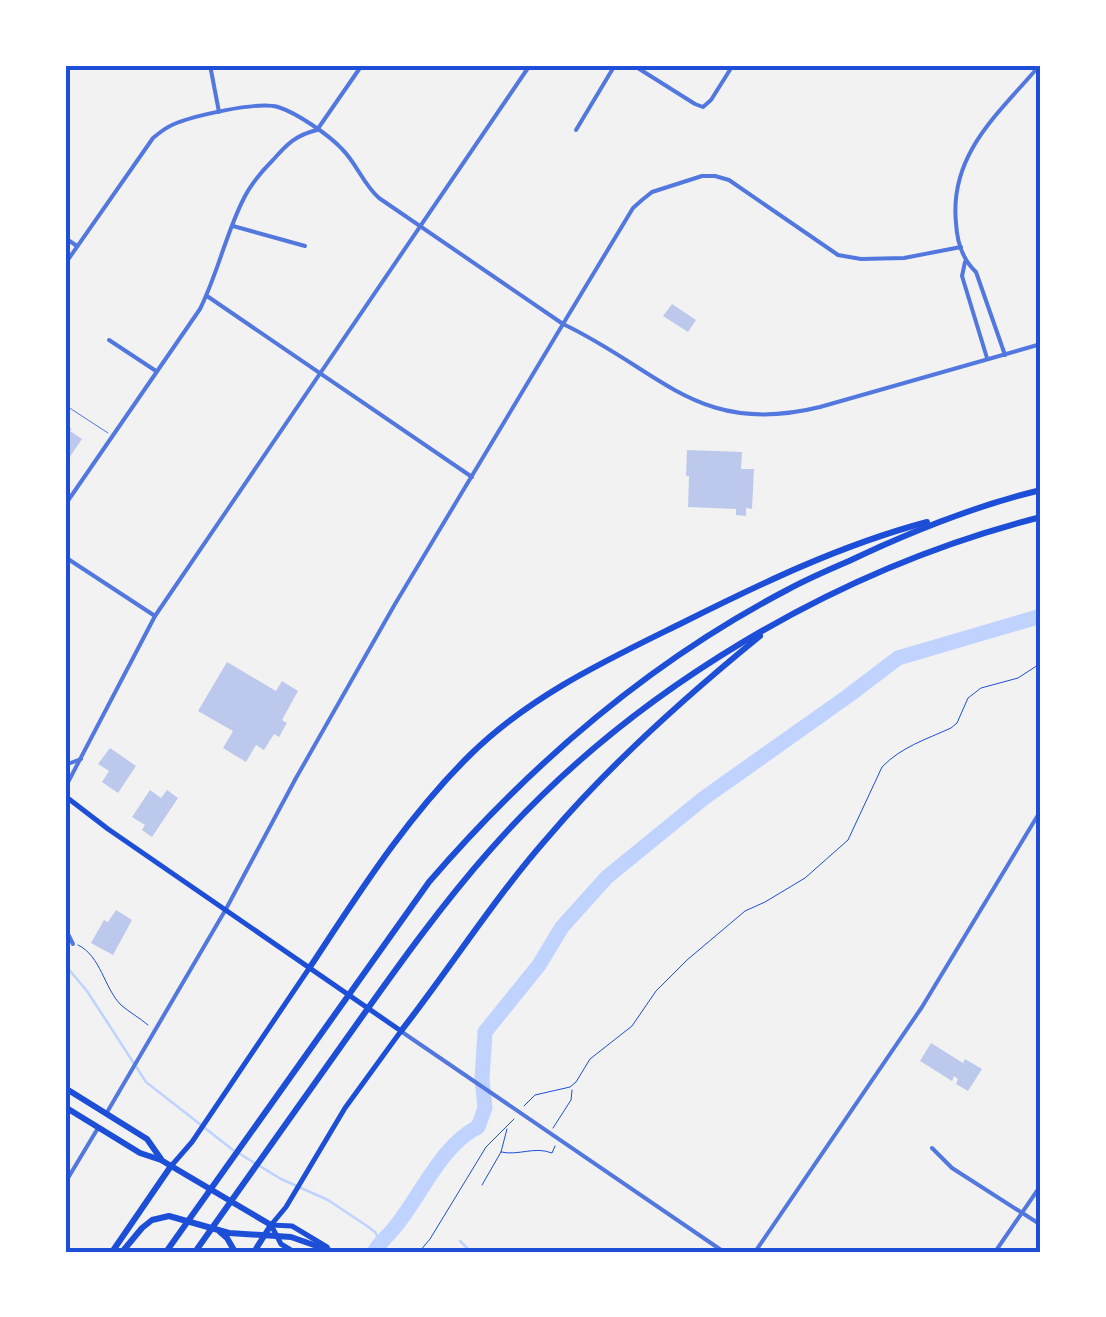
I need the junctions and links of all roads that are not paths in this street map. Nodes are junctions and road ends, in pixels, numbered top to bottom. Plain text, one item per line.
1 (210, 65) edge
2 (362, 65) edge
3 (530, 65) edge
4 (616, 65) edge
5 (633, 65) edge
6 (733, 65) edge
7 (1040, 65) edge
8 (219, 112) junction
9 (318, 130) junction
10 (576, 130) dead end
11 (233, 226) junction
12 (420, 226) junction
13 (65, 238) edge
14 (77, 246) junction
15 (305, 246) dead end
16 (960, 248) junction
17 (965, 262) junction
18 (65, 264) edge
19 (206, 296) junction
20 (563, 324) junction
21 (110, 340) dead end
22 (1041, 344) edge
23 (1005, 355) junction
24 (988, 360) junction
25 (156, 371) junction
26 (320, 373) junction
27 (65, 404) edge
28 (111, 435) junction
29 (472, 477) junction
30 (1041, 490) edge
31 (65, 505) edge
32 (958, 514) junction
33 (1041, 518) edge
34 (65, 556) edge
35 (155, 616) junction
36 (776, 623) junction
37 (81, 759) junction
38 (65, 765) edge
39 (65, 788) edge
40 (65, 796) edge
41 (1041, 810) edge
42 (226, 909) junction
43 (65, 928) edge
44 (74, 944) road end
45 (310, 967) junction
46 (400, 1031) junction
47 (65, 1088) edge
48 (65, 1107) edge
49 (106, 1114) junction
50 (98, 1128) junction
51 (932, 1148) dead end
52 (162, 1160) junction
53 (171, 1166) junction
54 (65, 1183) edge
55 (1041, 1185) edge
56 (1022, 1213) junction
57 (1041, 1225) edge
58 (271, 1226) junction
59 (216, 1228) junction
60 (265, 1235) junction
61 (276, 1235) junction
62 (169, 1248) edge
63 (291, 1250) edge
64 (112, 1252) edge
65 (122, 1252) edge
66 (195, 1252) edge
67 (235, 1252) edge
68 (254, 1252) edge
69 (334, 1252) edge
70 (724, 1252) edge
71 (755, 1252) edge
72 (995, 1252) edge

1 - 8 street
2 - 9 street
3 - 12 street
4 - 10 street
5 - 6 street
7 - 16 street
8 - 9 street
8 - 14 street
9 - 11 street
9 - 12 street
11 - 15 street
11 - 19 street
12 - 20 street
12 - 26 street
13 - 14 street
14 - 18 street
16 - 17 street
16 - 20 street
17 - 23 street
17 - 24 street
19 - 25 street
19 - 26 street
20 - 24 street
20 - 29 street
21 - 25 street
22 - 23 street
23 - 24 street
25 - 28 street
26 - 29 street
26 - 35 street
27 - 28 lane
28 - 31 street
29 - 42 street
30 - 32 highway
32 - 45 highway
32 - 62 highway
33 - 36 highway
34 - 35 street
35 - 37 street
36 - 46 highway
36 - 66 highway
37 - 38 street
37 - 39 street
40 - 42 main road
41 - 71 street
42 - 45 main road
42 - 49 street
43 - 44 street
45 - 46 main road
45 - 53 main road
46 - 58 main road
46 - 70 street
47 - 49 highway
48 - 50 highway
49 - 52 highway
50 - 52 highway
50 - 54 street
51 - 56 street
52 - 53 highway
53 - 58 highway
53 - 64 highway
55 - 56 street
56 - 57 street
56 - 72 street
58 - 60 highway
58 - 61 main road
58 - 69 main road
59 - 60 highway
59 - 65 highway
59 - 67 highway
60 - 61 highway
60 - 68 highway
61 - 63 main road
61 - 69 highway

